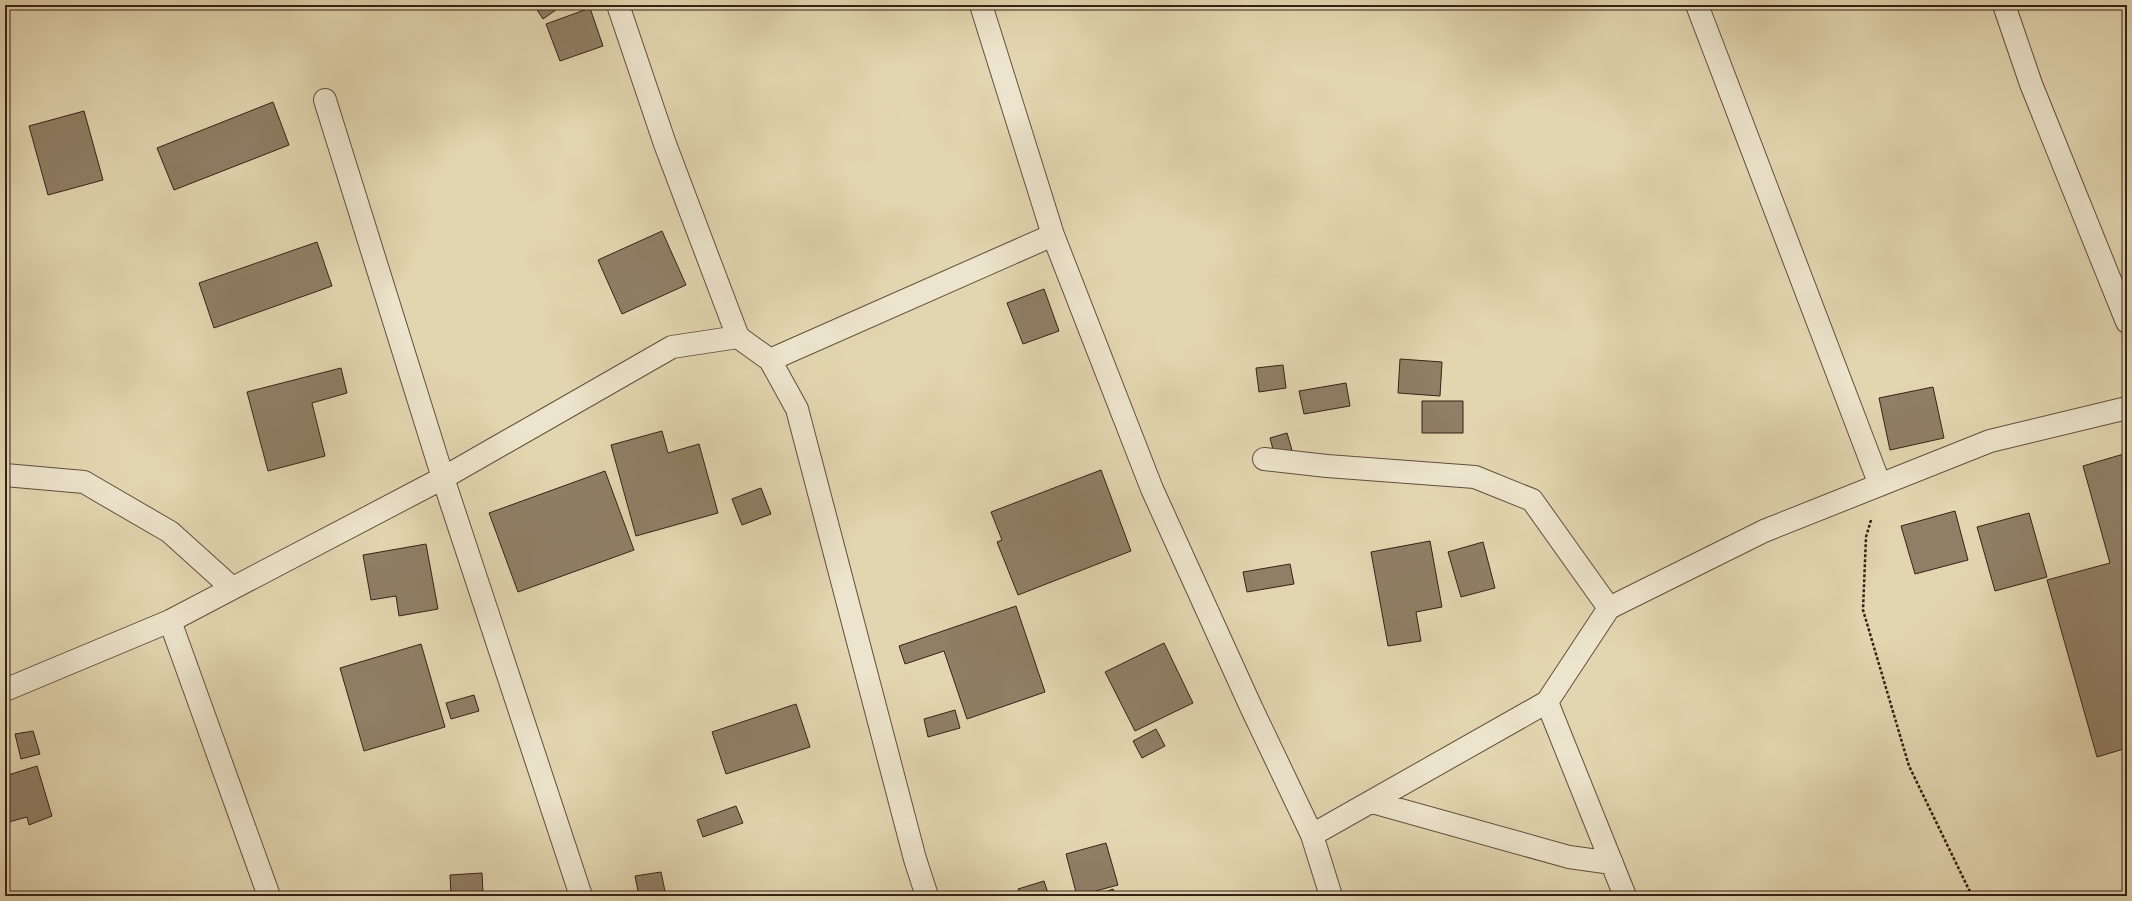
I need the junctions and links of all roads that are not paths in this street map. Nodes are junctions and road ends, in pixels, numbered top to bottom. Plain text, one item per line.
1 (618, 5) edge
2 (980, 5) edge
3 (1697, 5) edge
4 (2004, 5) edge
5 (325, 100) dead end
6 (1053, 235) junction
7 (2127, 322) edge
8 (738, 337) junction
9 (770, 360) junction
10 (2127, 408) edge
11 (1264, 459) dead end
12 (5, 475) edge
13 (442, 478) junction
14 (1880, 485) junction
15 (232, 588) junction
16 (1609, 608) junction
17 (170, 621) junction
18 (5, 690) edge
19 (1547, 702) junction
20 (1372, 802) junction
21 (1312, 835) junction
22 (1612, 863) junction
23 (269, 896) edge
24 (580, 896) edge
25 (927, 896) edge
26 (1331, 896) edge
27 (1625, 896) edge

1 - 8 street
2 - 6 street
3 - 14 street
4 - 7 street
5 - 13 street
6 - 9 street
6 - 21 street
8 - 9 street
8 - 13 street
9 - 25 street
10 - 14 street
11 - 16 street
12 - 15 street
13 - 15 street
13 - 24 street
14 - 16 street
15 - 17 street
16 - 19 street
17 - 18 street
17 - 23 street
19 - 20 street
19 - 22 street
20 - 21 street
20 - 22 street
21 - 26 street
22 - 27 street

